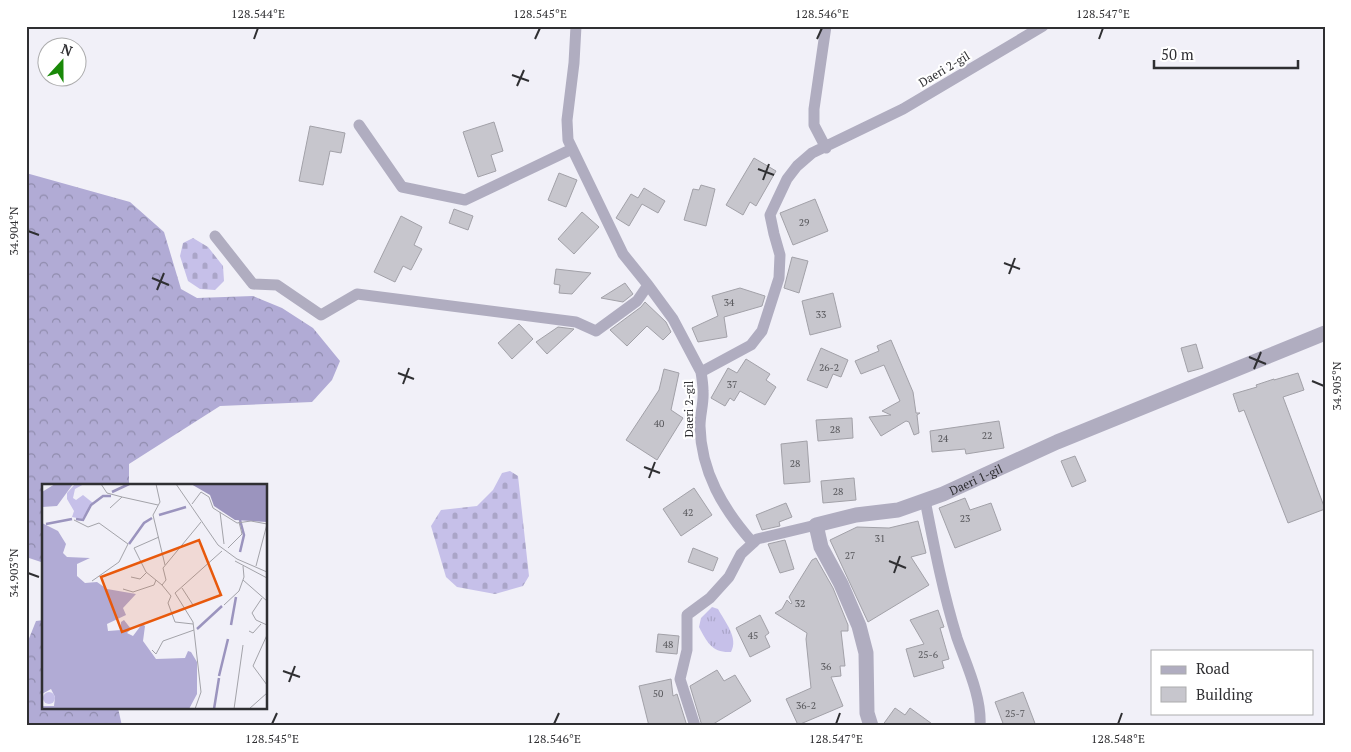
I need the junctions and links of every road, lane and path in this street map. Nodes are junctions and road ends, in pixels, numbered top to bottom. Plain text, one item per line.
1 (576, 26) edge
2 (826, 26) edge
3 (1044, 26) edge
4 (359, 125) dead end
5 (572, 148) junction
6 (826, 148) junction
7 (215, 236) dead end
8 (648, 285) junction
9 (1325, 333) edge
10 (701, 372) junction
11 (925, 500) junction
12 (816, 525) junction
13 (753, 542) junction
14 (695, 726) edge
15 (871, 726) edge
16 (980, 726) edge

1 - 5 lane
2 - 6 lane
3 - 6 lane, Daeri 2-gil
4 - 5 lane
5 - 8 lane
6 - 10 lane, Daeri 2-gil
7 - 8 lane
8 - 10 lane
9 - 11 street, Daeri 1-gil
10 - 13 lane, Daeri 2-gil
11 - 12 street, Daeri 1-gil
11 - 16 lane
12 - 13 lane
12 - 15 street
13 - 14 lane

